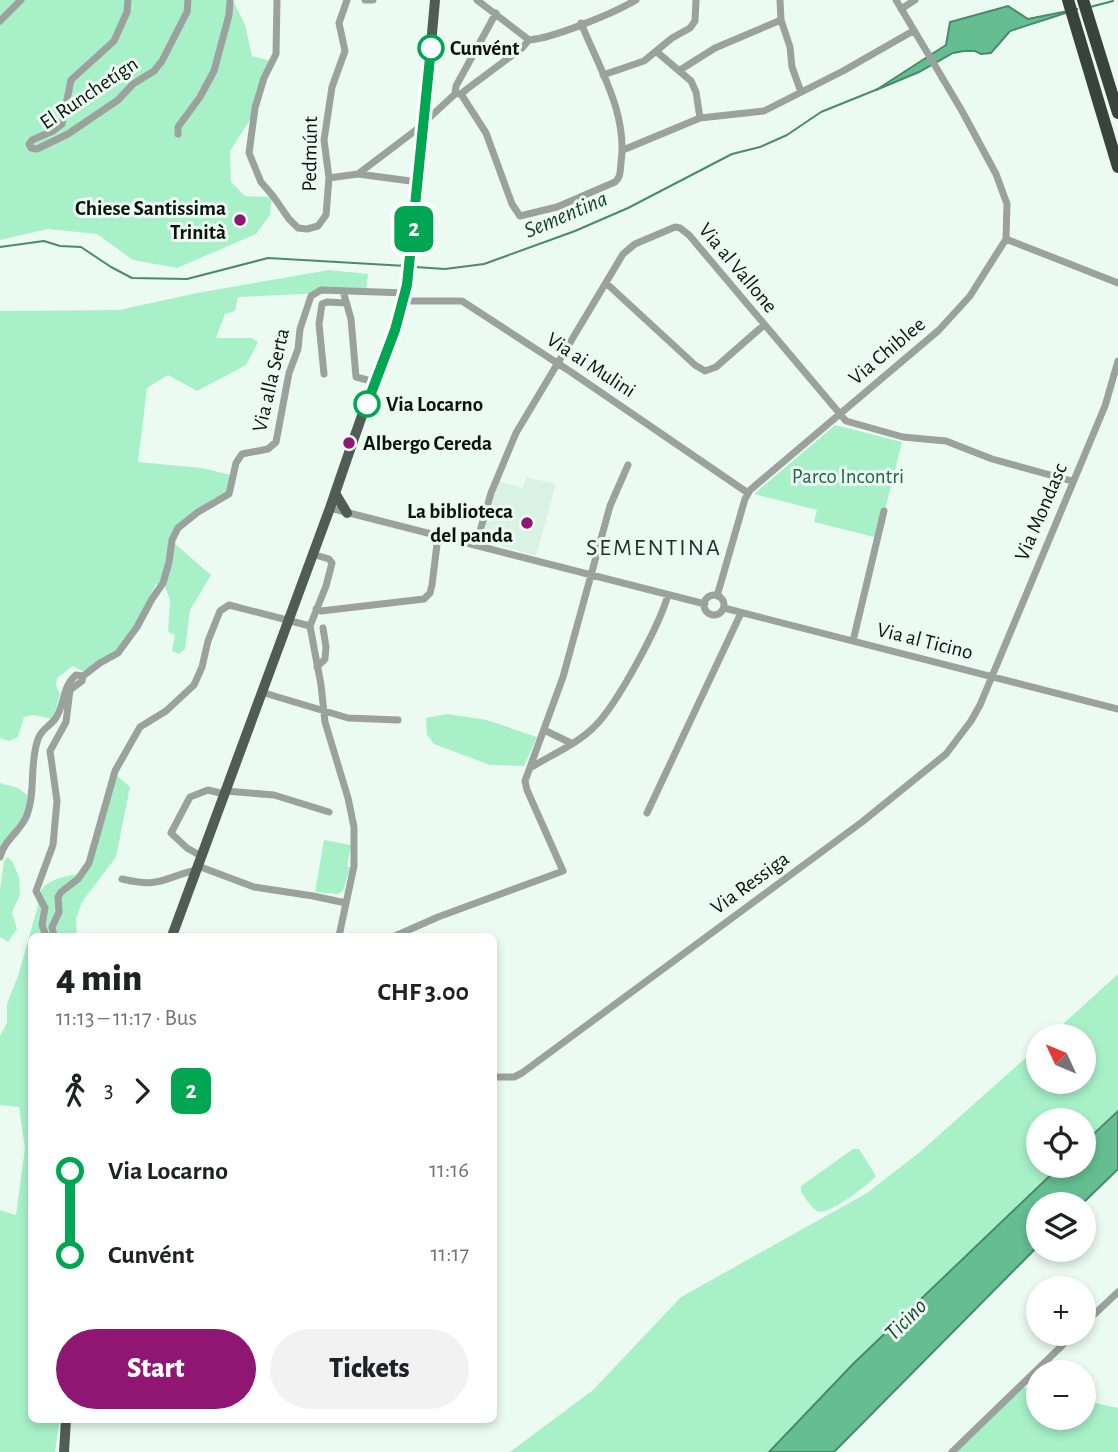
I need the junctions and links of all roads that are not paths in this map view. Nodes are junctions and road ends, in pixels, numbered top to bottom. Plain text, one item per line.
1 (21, 0) edge
2 (128, 0) edge
3 (188, 0) edge
4 (230, 0) edge
5 (277, 0) edge
6 (347, 0) edge
7 (365, 0) edge
8 (373, 0) edge
9 (435, 0) edge
10 (477, 0) edge
11 (636, 0) edge
12 (696, 0) edge
13 (780, 0) edge
14 (896, 0) edge
15 (915, 0) edge
16 (1083, 0) edge
17 (1068, 1) edge
18 (901, 9) junction
19 (496, 13) junction
20 (781, 20) junction
21 (0, 21) edge
22 (582, 23) junction
23 (914, 31) junction
24 (528, 40) junction
25 (657, 51) junction
26 (680, 70) junction
27 (603, 75) junction
28 (802, 92) junction
29 (458, 94) junction
30 (1118, 113) edge
31 (700, 118) junction
32 (423, 123) junction
33 (178, 134) dead end
34 (623, 150) junction
35 (1118, 167) edge
36 (358, 174) junction
37 (329, 178) junction
38 (418, 182) junction
39 (1006, 239) junction
40 (606, 283) junction
41 (1118, 283) edge
42 (343, 291) junction
43 (406, 293) junction
44 (346, 303) junction
45 (764, 325) junction
46 (1118, 361) edge
47 (558, 364) junction
48 (324, 374) dead end
49 (374, 382) junction
50 (839, 415) junction
51 (628, 465) dead end
52 (1072, 481) junction
53 (335, 493) junction
54 (748, 493) junction
55 (330, 508) junction
56 (884, 512) dead end
57 (347, 513) junction
58 (438, 536) junction
59 (475, 545) junction
60 (312, 554) junction
61 (590, 575) junction
62 (668, 595) junction
63 (717, 596) junction
64 (705, 604) junction
65 (724, 608) junction
66 (316, 609) junction
67 (741, 613) junction
68 (287, 620) junction
69 (310, 626) junction
70 (323, 628) dead end
71 (853, 641) junction
72 (317, 667) junction
73 (83, 676) junction
74 (991, 676) junction
75 (261, 692) junction
76 (1118, 709) edge
77 (324, 712) junction
78 (398, 720) dead end
79 (544, 730) junction
80 (571, 743) junction
81 (529, 768) junction
82 (225, 792) junction
83 (329, 812) dead end
84 (648, 813) dead end
85 (0, 857) edge
86 (198, 864) junction
87 (122, 878) dead end
88 (346, 904) junction
89 (45, 933) edge
90 (53, 933) edge
91 (173, 933) edge
92 (340, 933) edge
93 (402, 933) edge
94 (497, 1077) edge
95 (1118, 1292) edge
96 (1096, 1313) edge
97 (1062, 1346) edge
98 (66, 1423) edge
99 (64, 1452) edge
100 (952, 1452) edge

1 - 21 street
2 - 3 street, El Runchetígn
4 - 33 street
5 - 37 street, Pedmúnt
6 - 37 street, Pedmúnt
7 - 8 street
9 - 32 main road
10 - 19 street
11 - 22 street
12 - 25 street
13 - 20 street
14 - 18 street
15 - 18 street
16 - 30 highway
17 - 35 highway
18 - 23 street
19 - 24 street
19 - 29 street
20 - 26 street
20 - 28 street
22 - 24 street
22 - 27 street
23 - 28 street
23 - 39 street
24 - 29 street
25 - 26 street
25 - 27 street
26 - 31 street
27 - 34 street
28 - 31 street
29 - 32 street
29 - 34 street
31 - 34 street
32 - 36 street
32 - 38 main road
36 - 37 street
36 - 38 street
38 - 43 main road
39 - 41 street
39 - 50 street, Via Chiblee
40 - 45 street
40 - 45 street, Via al Vallone
40 - 47 street, Via al Vallone
42 - 43 street, Via alla Serta
42 - 44 street
42 - 73 street, Via alla Serta
43 - 47 street, Via ai Mulini
43 - 49 main road
44 - 48 street
44 - 49 street
45 - 50 street, Via al Vallone
46 - 52 street, Via Mondasc
47 - 54 street, Via ai Mulini
47 - 59 street, Via al Vallone
49 - 53 main road
50 - 52 street
50 - 54 street, Via Chiblee
51 - 61 street
52 - 74 street, Via Mondasc
53 - 55 main road
53 - 57 main road
54 - 63 street
55 - 57 street
55 - 60 main road
56 - 71 street
57 - 58 street
58 - 59 street
58 - 66 street
59 - 61 street
60 - 66 street
60 - 68 main road
61 - 62 street
61 - 79 street
62 - 64 street
62 - 80 street
63 - 64 street
63 - 65 street
64 - 65 street
65 - 67 street, Via al Ticino
66 - 69 street
67 - 71 street, Via al Ticino
67 - 84 street
68 - 69 street
68 - 75 main road
68 - 90 street
69 - 72 street
70 - 72 street
71 - 74 street, Via al Ticino
72 - 77 street
73 - 85 street, Via alla Serta
73 - 89 street
74 - 76 street, Via al Ticino
74 - 94 street, Via Ressiga
75 - 77 street
75 - 82 main road
77 - 78 street
77 - 88 street
79 - 80 street
79 - 81 street
80 - 81 street
81 - 93 street
82 - 83 street
82 - 86 main road
82 - 86 street
86 - 87 street
86 - 88 street
86 - 91 main road
88 - 92 street
95 - 96 street
97 - 100 street
98 - 99 main road

